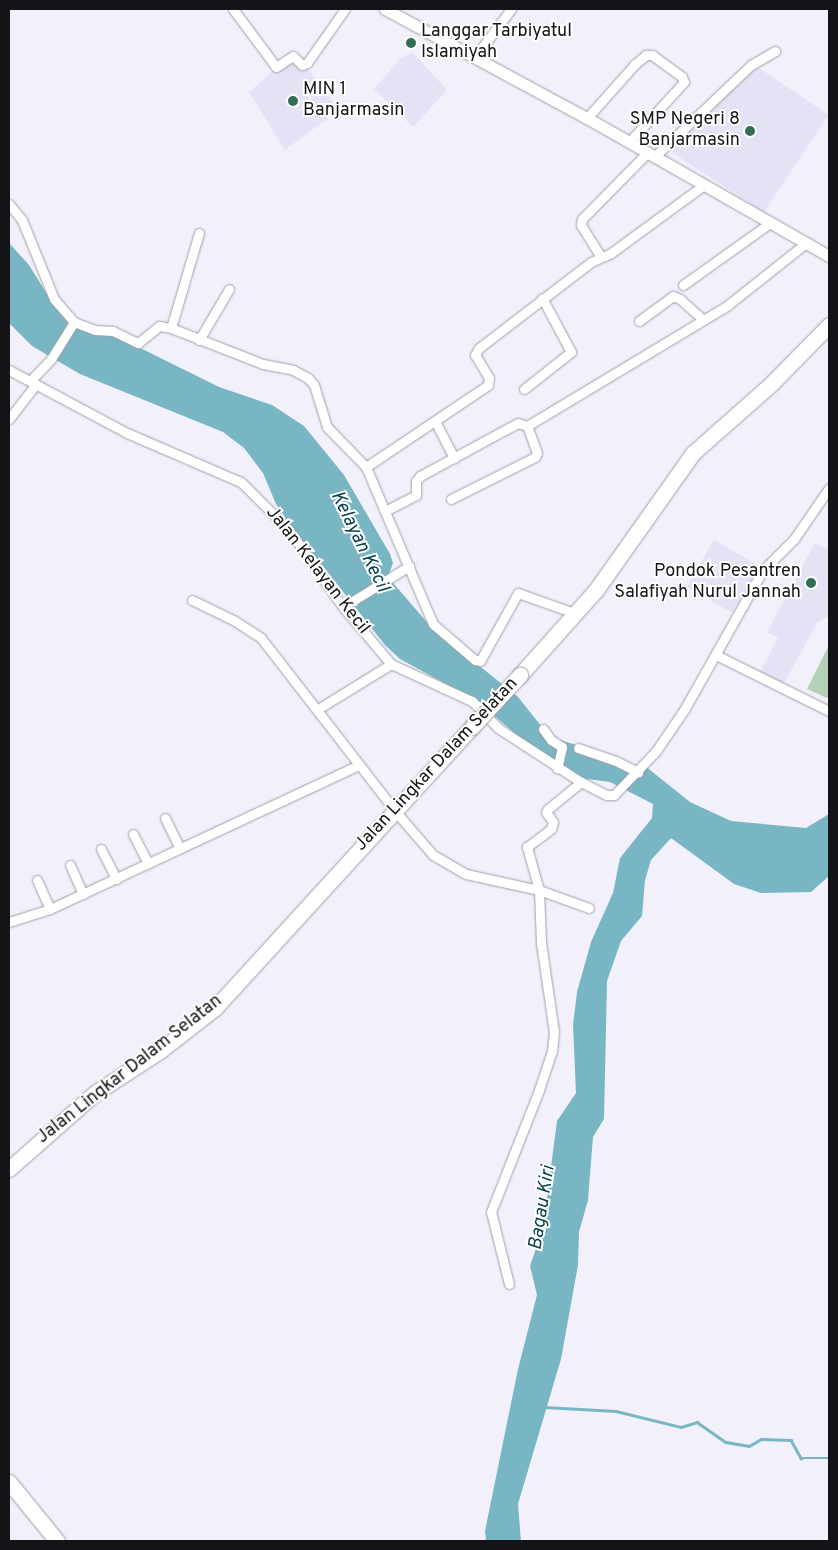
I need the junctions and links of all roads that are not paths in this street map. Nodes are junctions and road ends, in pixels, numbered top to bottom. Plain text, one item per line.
1 (233, 9) edge
2 (345, 9) edge
3 (385, 9) edge
4 (511, 9) edge
5 (775, 51) dead end
6 (475, 57) junction
7 (587, 118) junction
8 (629, 142) junction
9 (651, 155) junction
10 (704, 185) junction
11 (9, 204) edge
12 (770, 223) junction
13 (199, 233) dead end
14 (806, 244) junction
15 (829, 256) edge
16 (601, 257) junction
17 (683, 285) dead end
18 (229, 289) dead end
19 (542, 298) junction
20 (703, 320) junction
21 (639, 321) dead end
22 (74, 323) junction
23 (829, 325) edge
24 (171, 328) junction
25 (199, 340) junction
26 (9, 370) edge
27 (33, 383) junction
28 (524, 389) dead end
29 (9, 419) edge
30 (435, 421) junction
31 (527, 426) junction
32 (454, 458) junction
33 (366, 467) junction
34 (829, 488) edge
35 (451, 499) dead end
36 (385, 512) junction
37 (409, 566) junction
38 (192, 600) dead end
39 (345, 606) junction
40 (577, 614) junction
41 (716, 654) junction
42 (391, 664) junction
43 (318, 709) junction
44 (829, 711) edge
45 (543, 729) dead end
46 (578, 748) dead end
47 (359, 766) junction
48 (556, 767) junction
49 (638, 772) junction
50 (581, 782) junction
51 (395, 811) junction
52 (165, 818) dead end
53 (133, 834) dead end
54 (180, 848) junction
55 (101, 850) dead end
56 (148, 864) junction
57 (70, 865) dead end
58 (116, 879) junction
59 (37, 880) dead end
60 (539, 890) junction
61 (83, 894) junction
62 (589, 908) dead end
63 (50, 909) junction
64 (9, 922) edge
65 (9, 1169) edge
66 (509, 1284) dead end
67 (9, 1482) edge
68 (57, 1541) edge

1 - 2 street
3 - 6 street
4 - 6 street
5 - 9 street
6 - 7 street
7 - 8 street
7 - 8 street
8 - 9 street
9 - 10 street
9 - 16 street
10 - 12 street
10 - 16 street
11 - 22 street
12 - 14 street
12 - 17 street
13 - 24 street
14 - 15 street
14 - 20 street
16 - 19 street
18 - 25 street
19 - 28 street
19 - 30 street
20 - 21 street
20 - 31 street
22 - 24 street
22 - 27 street
23 - 40 main road, Jalan Lingkar Dalam Selatan
24 - 25 street
25 - 33 street
26 - 27 street, Jalan Kelayan Kecil
27 - 29 street
27 - 39 street, Jalan Kelayan Kecil
30 - 32 street
30 - 33 street
31 - 32 street
31 - 35 street
32 - 36 street
33 - 36 street
34 - 41 street
36 - 37 street
37 - 39 street
37 - 40 street
38 - 43 street
39 - 42 street, Jalan Kelayan Kecil
40 - 51 main road, Jalan Lingkar Dalam Selatan, bridge
41 - 44 street
41 - 49 street
42 - 43 street
42 - 48 street, Jalan Kelayan Kecil
43 - 47 street
45 - 48 street
46 - 49 street
47 - 51 street
47 - 54 street
48 - 50 street, Jalan Kelayan Kecil
49 - 50 street, Jalan Kelayan Kecil
50 - 60 street
51 - 60 street
51 - 65 main road, Jalan Lingkar Dalam Selatan
52 - 54 street
53 - 56 street
54 - 56 street
55 - 58 street
56 - 58 street
57 - 61 street
58 - 61 street
59 - 63 street
60 - 62 street
60 - 66 street
61 - 63 street
63 - 64 street
67 - 68 main road

